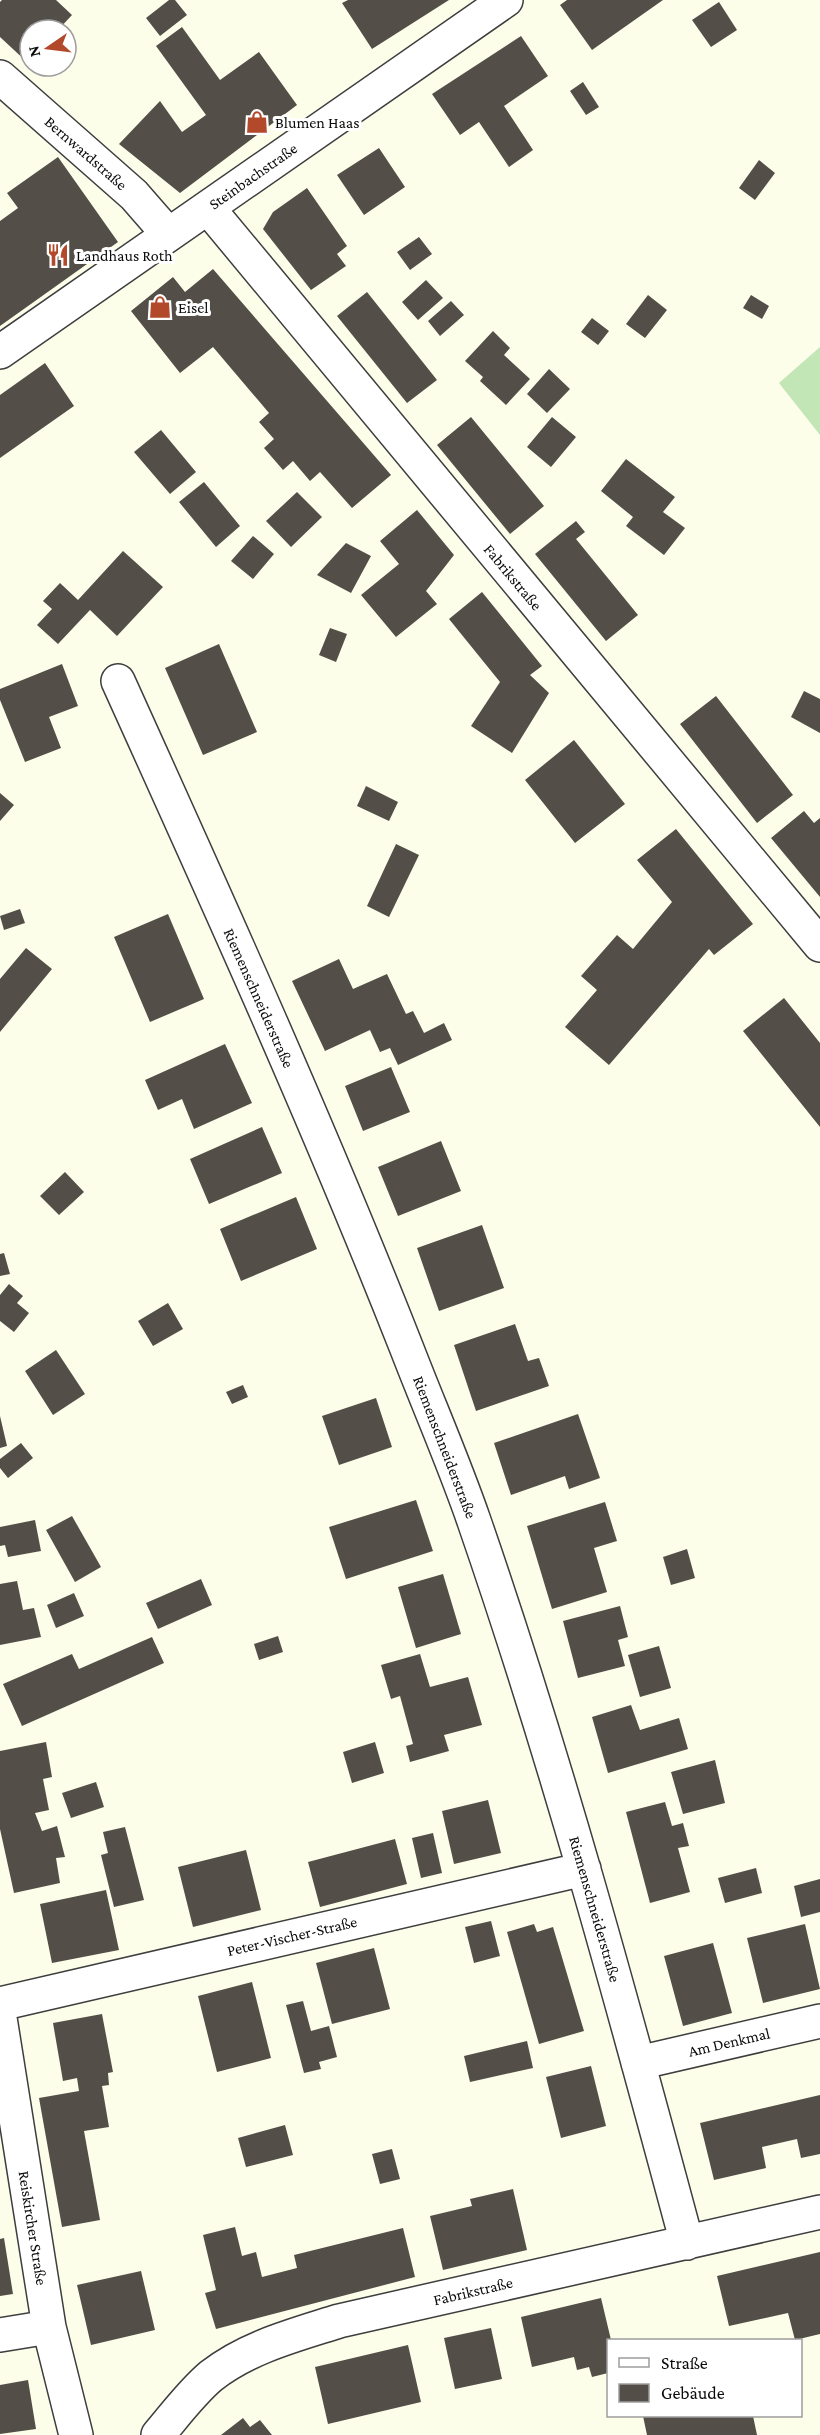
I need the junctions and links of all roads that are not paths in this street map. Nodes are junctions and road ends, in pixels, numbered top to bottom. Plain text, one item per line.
1 (506, 0) edge
2 (0, 77) edge
3 (208, 208) junction
4 (168, 234) junction
5 (0, 352) edge
6 (118, 681) dead end
7 (820, 945) edge
8 (584, 1869) junction
9 (0, 2004) edge
10 (0, 2018) edge
11 (820, 2021) edge
12 (638, 2063) junction
13 (820, 2212) edge
14 (687, 2243) junction
15 (49, 2327) junction
16 (0, 2335) edge
17 (76, 2435) edge
18 (158, 2435) edge

1 - 3 street, Steinbachstraße
2 - 4 street, Bernwardstraße
3 - 4 street, Steinbachstraße
3 - 7 street, Fabrikstraße
4 - 5 street, Steinbachstraße
6 - 8 street, Riemenschneiderstraße
8 - 9 street, Peter-Vischer-Straße
8 - 12 street, Riemenschneiderstraße
10 - 15 street, Reiskircher Straße
11 - 12 street, Am Denkmal
12 - 14 street, Riemenschneiderstraße
13 - 14 street, Fabrikstraße
14 - 18 street, Fabrikstraße
15 - 16 street
15 - 17 street, Reiskircher Straße

